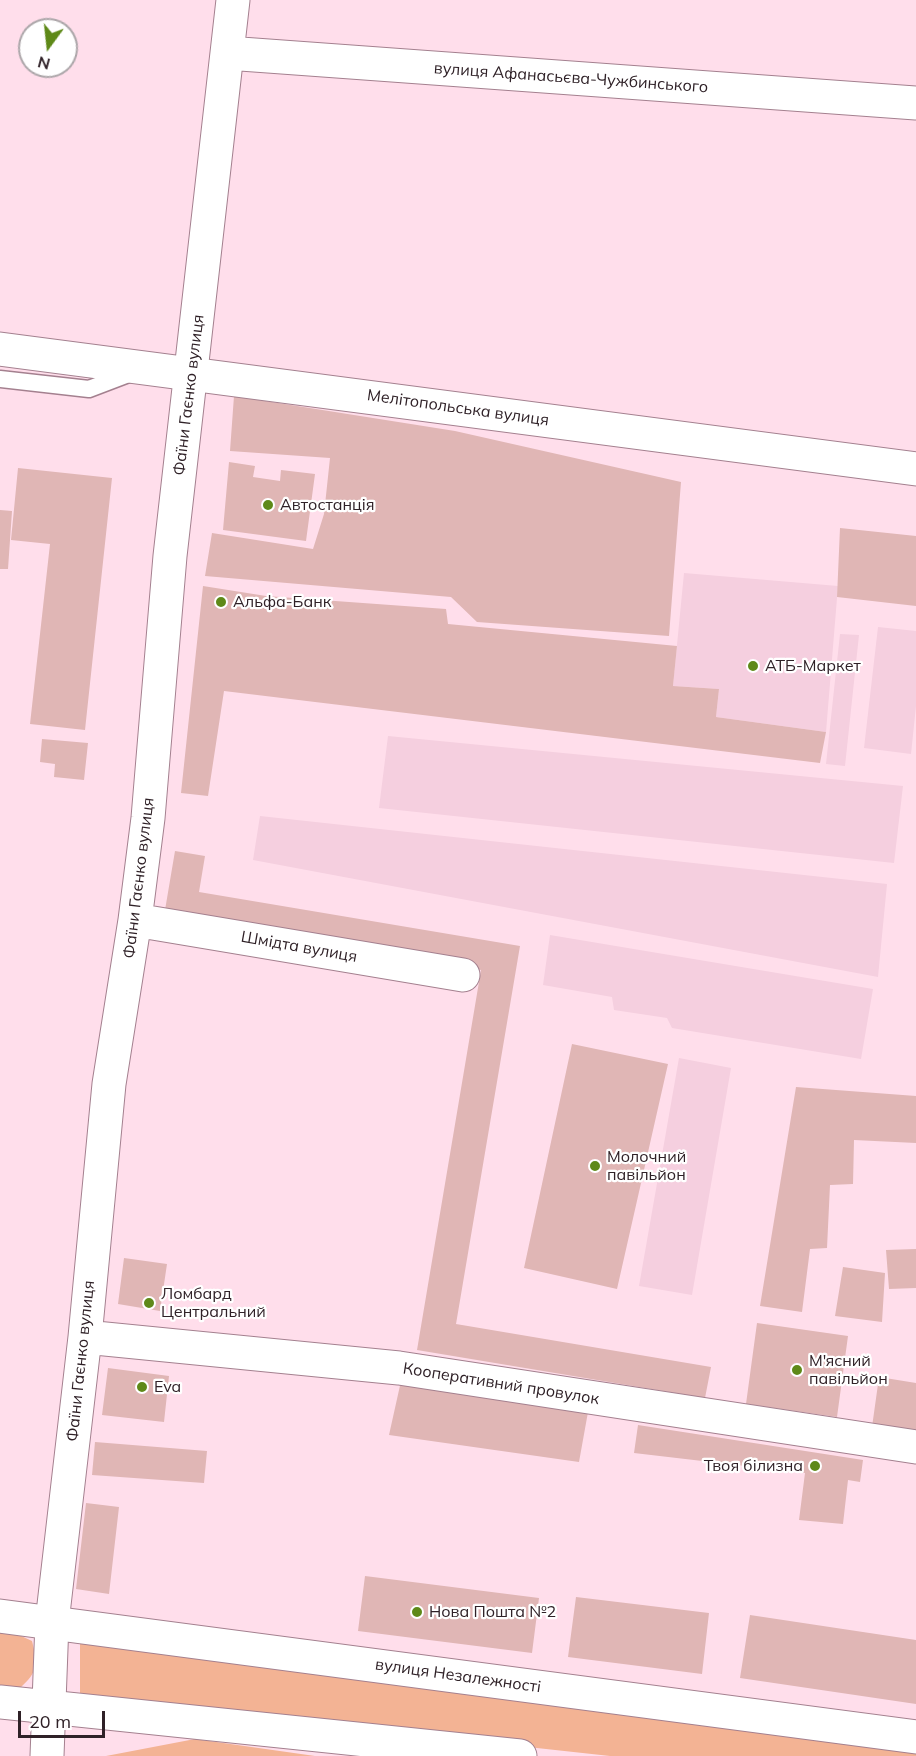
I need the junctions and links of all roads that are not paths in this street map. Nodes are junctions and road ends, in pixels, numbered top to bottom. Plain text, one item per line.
1 (233, 0) edge
2 (227, 53) junction
3 (916, 103) edge
4 (0, 350) edge
5 (145, 367) junction
6 (192, 373) junction
7 (0, 379) edge
8 (916, 469) edge
9 (135, 920) junction
10 (463, 975) dead end
11 (85, 1337) junction
12 (916, 1447) edge
13 (0, 1616) edge
14 (52, 1622) junction
15 (0, 1702) edge
16 (51, 1708) junction
17 (916, 1737) edge
18 (47, 1756) edge
19 (520, 1756) edge

1 - 2 street, Фаїни Гаєнко вулиця
2 - 3 street, вулиця Афанасьєва-Чужбинського
2 - 6 street, Фаїни Гаєнко вулиця
4 - 5 street, Мелітопольська вулиця
5 - 6 street, Мелітопольська вулиця
5 - 7 lane
6 - 8 street, Мелітопольська вулиця
6 - 9 street, Фаїни Гаєнко вулиця
9 - 10 street, Шмідта вулиця
9 - 11 street, Фаїни Гаєнко вулиця
11 - 12 street, Кооперативний провулок
11 - 14 street, Фаїни Гаєнко вулиця
13 - 14 street, вулиця Незалежності
14 - 16 street, Фаїни Гаєнко вулиця
14 - 17 street, вулиця Незалежності
15 - 16 street
16 - 18 street, Фаїни Гаєнко вулиця
16 - 19 street

